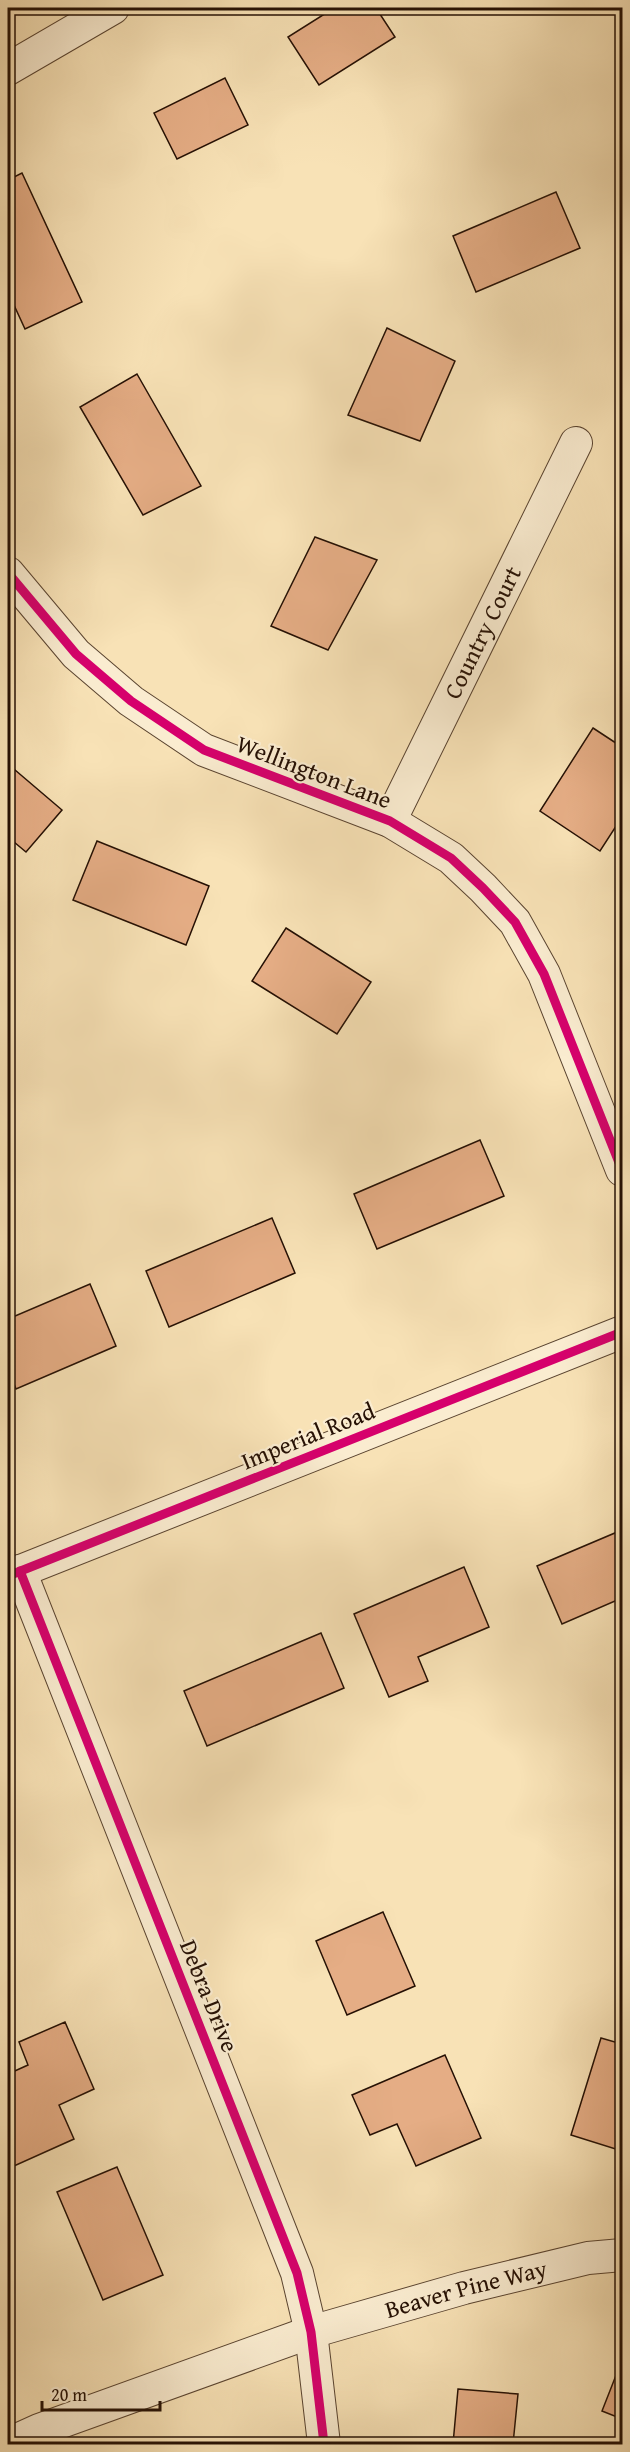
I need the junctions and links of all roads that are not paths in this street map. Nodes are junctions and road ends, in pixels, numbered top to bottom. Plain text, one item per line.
1 (113, 8) edge
2 (8, 69) edge
3 (576, 443) dead end
4 (8, 573) edge
5 (390, 821) junction
6 (622, 1170) edge
7 (622, 1332) edge
8 (14, 1574) edge
9 (622, 2255) edge
10 (311, 2332) junction
11 (8, 2445) edge
12 (324, 2445) edge

1 - 2 street
3 - 5 street, Country Court
4 - 5 street, Wellington Lane
5 - 6 street, Wellington Lane
7 - 8 street, Imperial Road
8 - 10 street, Debra Drive
9 - 10 street, Beaver Pine Way
10 - 11 street, Beaver Pine Way
10 - 12 street, Debra Drive

